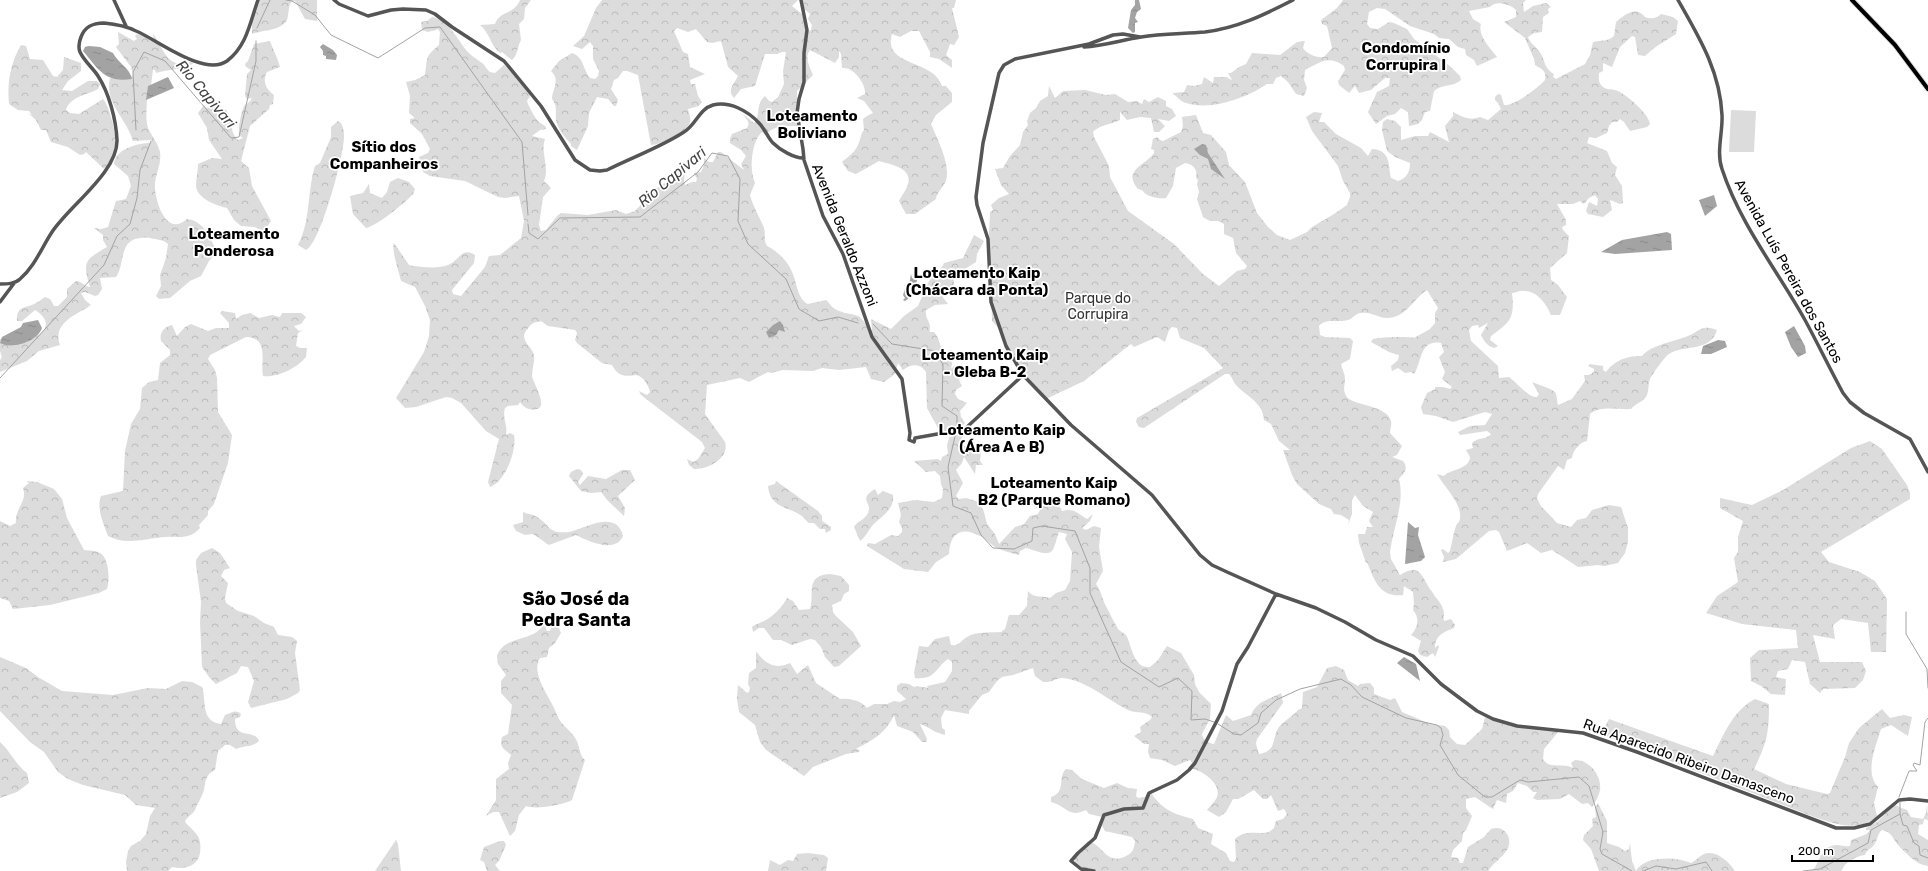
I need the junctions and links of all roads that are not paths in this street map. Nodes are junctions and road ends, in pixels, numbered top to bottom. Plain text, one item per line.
1 (114, 0) edge
2 (258, 0) edge
3 (334, 0) edge
4 (801, 0) edge
5 (1293, 0) edge
6 (1678, 0) edge
7 (1852, 0) edge
8 (126, 26) junction
9 (1119, 34) junction
10 (1140, 37) junction
11 (1102, 38) junction
12 (1117, 42) junction
13 (1104, 44) junction
14 (1079, 46) junction
15 (1928, 89) edge
16 (803, 158) junction
17 (15, 282) junction
18 (0, 284) edge
19 (5, 284) junction
20 (9, 289) junction
21 (0, 302) edge
22 (1023, 375) junction
23 (1928, 472) edge
24 (1276, 594) junction
25 (1928, 801) edge
26 (1094, 871) edge

1 - 8 street
2 - 8 street
3 - 16 street, Avenida Geraldo Azzoni
4 - 16 street
5 - 10 street
6 - 23 street, Avenida Luís Pereira dos Santos
7 - 15 main road
8 - 17 street
9 - 10 street
9 - 11 street
9 - 12 street
10 - 12 street
11 - 13 street
11 - 14 street
12 - 13 street
13 - 14 street
14 - 22 street, Rua Aparecido Ribeiro Damasceno
16 - 22 street, Avenida Geraldo Azzoni
17 - 19 street
17 - 20 street
18 - 19 street
19 - 20 street
20 - 21 street
22 - 24 street, Rua Aparecido Ribeiro Damasceno
24 - 25 street, Rua Aparecido Ribeiro Damasceno
24 - 26 street

